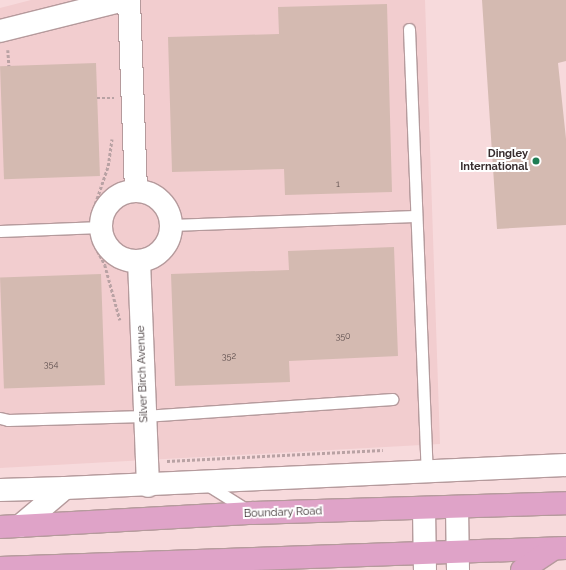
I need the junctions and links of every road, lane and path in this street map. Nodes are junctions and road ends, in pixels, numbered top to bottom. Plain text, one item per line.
1 (124, 0) edge
2 (129, 0) edge
3 (409, 30) dead end
4 (0, 31) edge
5 (136, 191) junction
6 (415, 216) junction
7 (171, 224) junction
8 (101, 227) junction
9 (0, 231) edge
10 (138, 261) junction
11 (392, 399) dead end
12 (144, 416) junction
13 (0, 418) edge
14 (384, 450) dead end
15 (147, 462) junction
16 (566, 466) edge
17 (426, 472) junction
18 (204, 482) junction
19 (148, 486) junction
20 (65, 488) junction
21 (0, 490) edge
22 (566, 503) edge
23 (424, 508) junction
24 (457, 508) junction
25 (253, 513) junction
26 (10, 526) edge
27 (559, 549) edge
28 (458, 561) edge
29 (425, 562) edge
30 (385, 563) edge
31 (0, 568) edge
32 (522, 570) edge

1 - 4 street
2 - 5 street
3 - 6 lane
5 - 7 street
5 - 8 street
6 - 7 lane
6 - 17 lane
7 - 10 street
8 - 9 lane
8 - 10 street
10 - 12 street, Silver Birch Avenue
11 - 12 lane
12 - 13 lane
12 - 15 street, Silver Birch Avenue
14 - 15 path
15 - 19 street, Silver Birch Avenue
16 - 17 street
17 - 18 street
18 - 19 street
18 - 25 lane
19 - 20 street
20 - 21 street
20 - 26 street
22 - 24 main road, Boundary Road
23 - 24 main road, Boundary Road
23 - 25 main road, Boundary Road
23 - 29 street
24 - 28 street
25 - 26 main road, Boundary Road
27 - 28 main road
27 - 32 main road
28 - 29 main road
29 - 30 main road
30 - 31 main road

